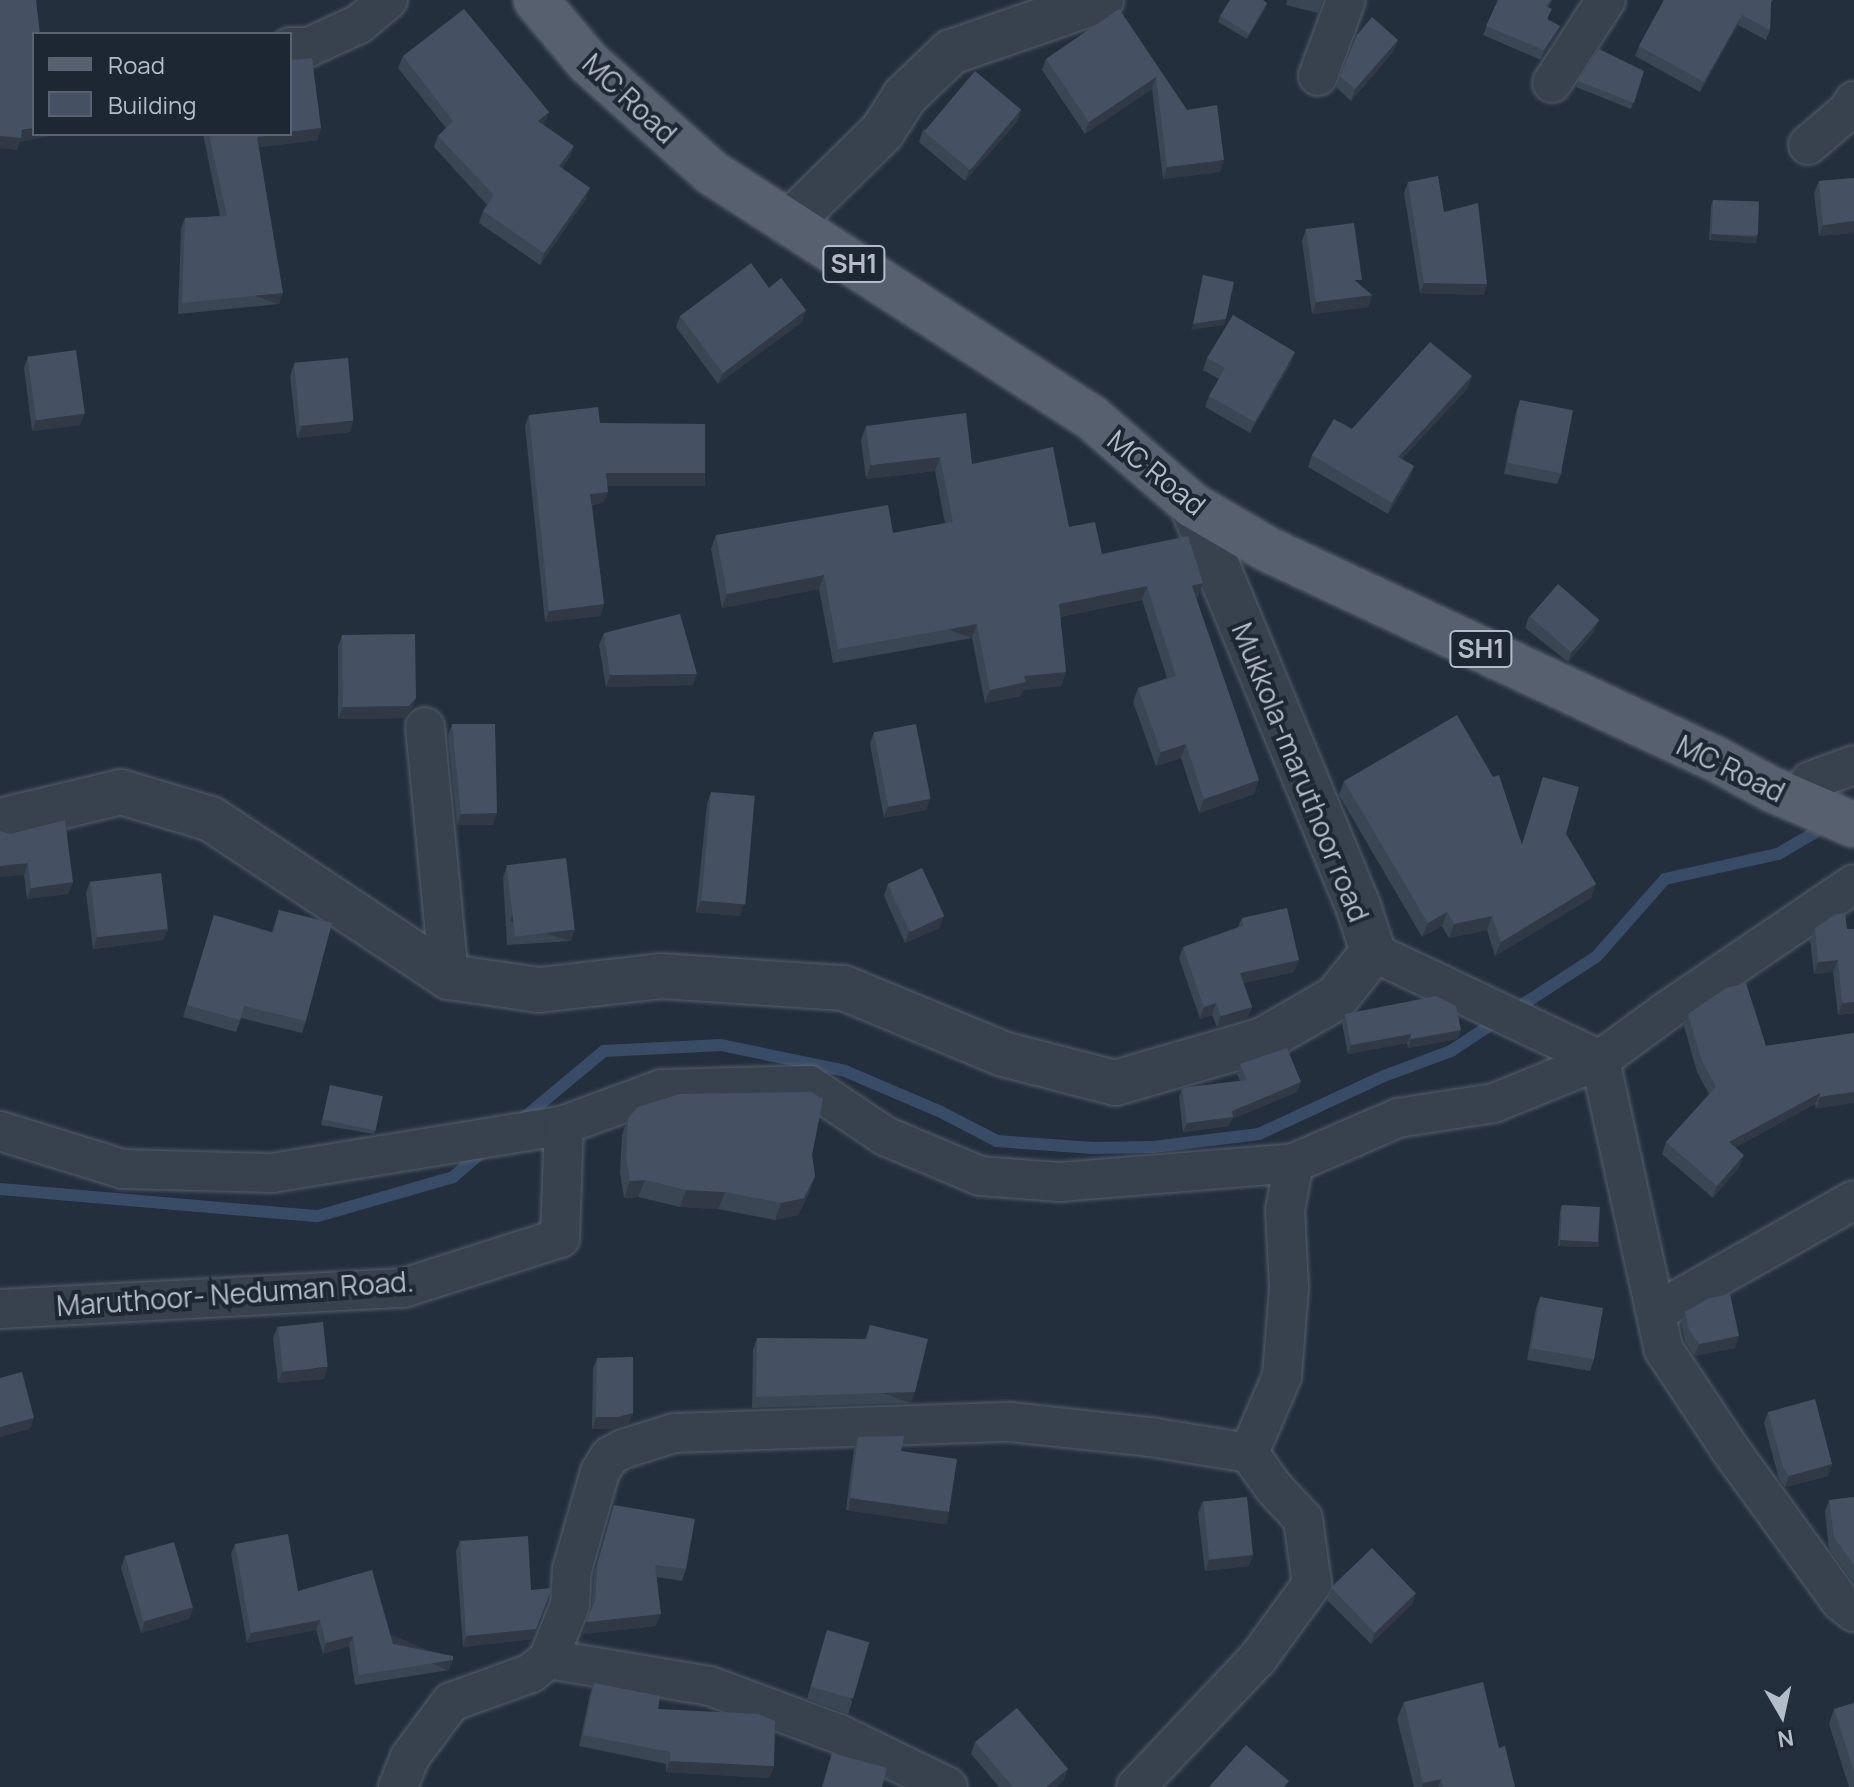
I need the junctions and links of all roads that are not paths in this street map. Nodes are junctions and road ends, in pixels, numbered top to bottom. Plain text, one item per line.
1 (388, 0) edge
2 (536, 0) edge
3 (1101, 0) edge
4 (1346, 0) edge
5 (1606, 0) edge
6 (292, 47) edge
7 (1318, 76) dead end
8 (1552, 83) dead end
9 (1854, 101) edge
10 (1808, 145) dead end
11 (789, 223) junction
12 (1192, 505) junction
13 (425, 727) dead end
14 (1854, 765) edge
15 (1791, 785) junction
16 (0, 821) edge
17 (1854, 825) edge
18 (1854, 884) edge
19 (1373, 952) junction
20 (449, 977) junction
21 (1600, 1060) junction
22 (564, 1125) junction
23 (0, 1131) edge
24 (1294, 1163) junction
25 (1854, 1200) edge
26 (0, 1309) edge
27 (1656, 1312) junction
28 (1249, 1453) junction
29 (1854, 1612) edge
30 (548, 1659) junction
31 (398, 1787) edge
32 (948, 1787) edge
33 (1136, 1787) edge

1 - 6 street
2 - 11 main road, MC Road / SH1
3 - 11 street
4 - 7 street
5 - 8 street
9 - 10 street
11 - 12 main road, MC Road / SH1
12 - 15 main road, MC Road / SH1
12 - 19 street, Mukkola-maruthoor road
13 - 20 street
14 - 15 street
15 - 17 main road, MC Road / SH1
16 - 20 street, Mukkola-maruthoor road
18 - 21 street
19 - 20 street, Mukkola-maruthoor road
19 - 21 street
21 - 24 street
21 - 27 street
22 - 23 street
22 - 24 street
22 - 26 street, Maruthoor- Neduman Road.
24 - 28 street
25 - 27 street
27 - 29 street
28 - 30 street
28 - 33 street
30 - 31 street
30 - 32 street

